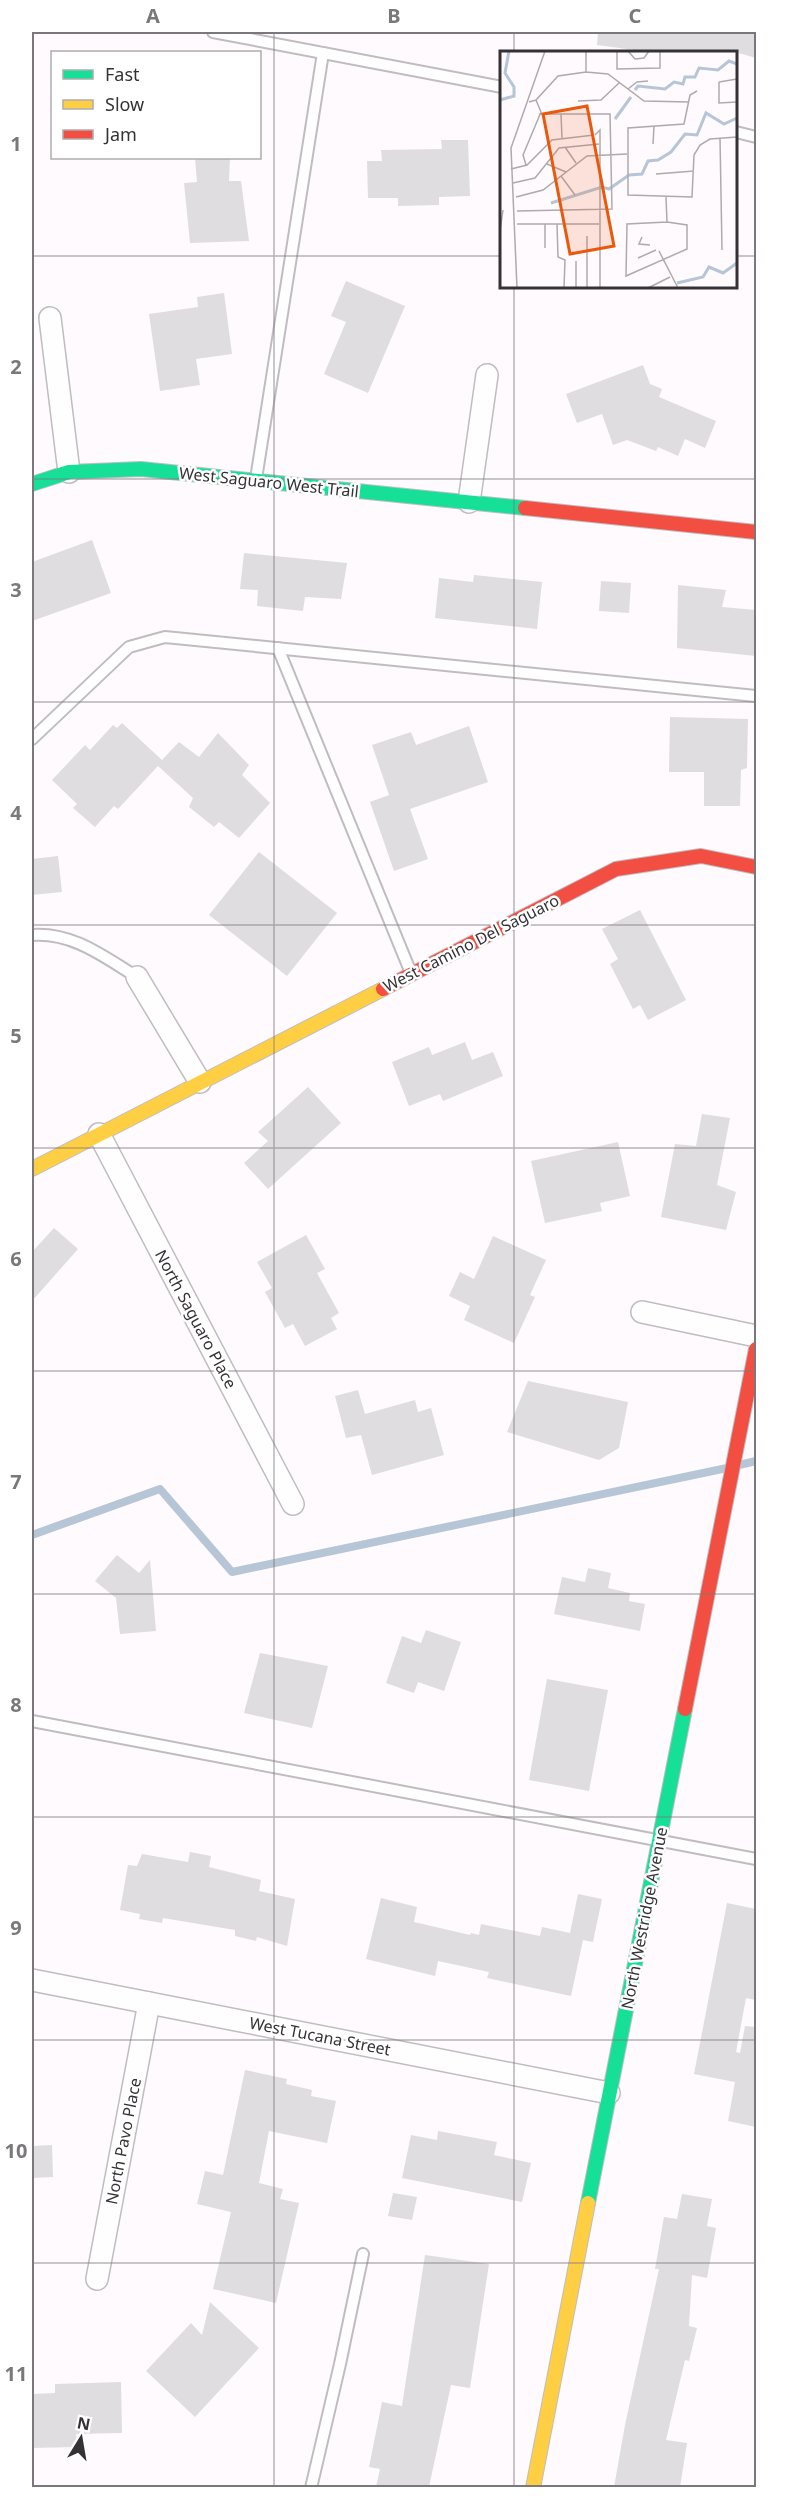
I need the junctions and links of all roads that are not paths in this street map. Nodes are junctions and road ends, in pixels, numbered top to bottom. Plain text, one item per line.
1 (213, 32) edge
2 (323, 53) junction
3 (500, 87) edge
4 (737, 132) edge
5 (756, 136) edge
6 (50, 318) dead end
7 (487, 375) dead end
8 (69, 472) junction
9 (256, 481) junction
10 (32, 484) edge
11 (469, 502) junction
12 (756, 532) edge
13 (278, 648) junction
14 (756, 696) edge
15 (32, 739) edge
16 (756, 867) edge
17 (32, 935) edge
18 (411, 974) junction
19 (137, 978) joint
20 (200, 1082) junction
21 (99, 1134) junction
22 (32, 1169) edge
23 (642, 1312) dead end
24 (756, 1336) edge
25 (756, 1350) edge
26 (293, 1504) dead end
27 (32, 1721) edge
28 (659, 1841) junction
29 (756, 1859) edge
30 (32, 1980) edge
31 (149, 2003) junction
32 (609, 2093) junction
33 (363, 2254) dead end
34 (97, 2279) dead end
35 (311, 2487) edge
36 (533, 2487) edge

1 - 2 lane
2 - 3 lane
2 - 9 lane
4 - 5 lane
6 - 8 street
7 - 11 street
8 - 9 street, West Saguaro West Trail
8 - 10 street, West Saguaro West Trail
9 - 11 street, West Saguaro West Trail
11 - 12 street, West Saguaro West Trail
13 - 14 lane
13 - 15 lane
13 - 18 lane
16 - 18 street, West Camino Del Saguaro
17 - 19 lane
18 - 20 street, West Camino Del Saguaro
19 - 20 street
20 - 21 street, West Camino Del Saguaro
21 - 22 street, West Camino Del Saguaro
21 - 26 street, North Saguaro Place
23 - 24 street
25 - 28 street, North Westridge Avenue
27 - 28 lane
28 - 29 lane
28 - 32 street, North Westridge Avenue
30 - 31 street, West Tucana Street
31 - 32 street, West Tucana Street
31 - 34 street, North Pavo Place
32 - 36 street, North Westridge Avenue
33 - 35 lane

